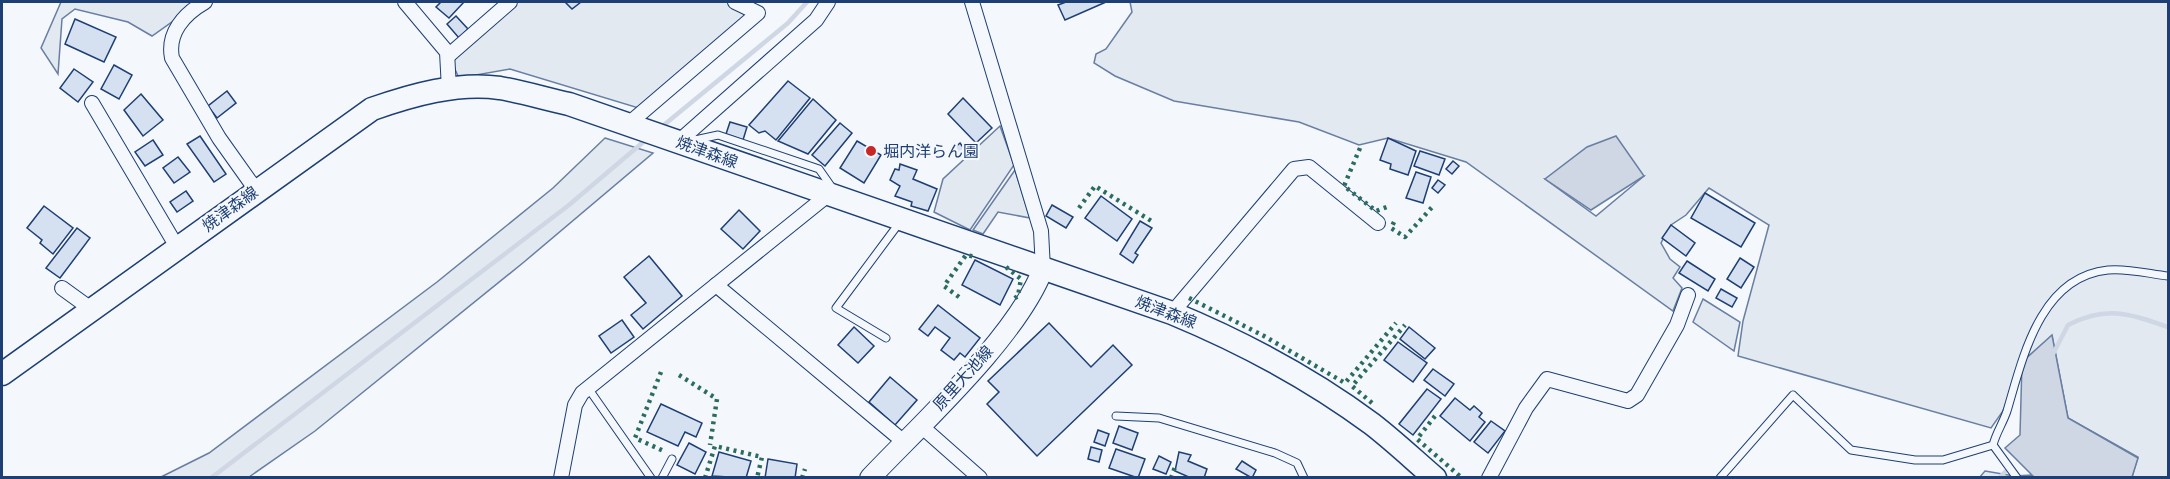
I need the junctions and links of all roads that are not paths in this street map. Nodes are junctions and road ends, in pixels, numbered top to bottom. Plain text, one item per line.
1 (205, 2) edge
2 (405, 2) edge
3 (510, 2) edge
4 (735, 2) edge
5 (828, 2) edge
6 (972, 2) edge
7 (448, 56) junction
8 (449, 89) junction
9 (92, 104) dead end
10 (626, 126) junction
11 (676, 141) junction
12 (256, 190) junction
13 (834, 196) junction
14 (902, 220) junction
15 (1378, 223) dead end
16 (177, 247) junction
17 (1043, 269) junction
18 (2169, 276) edge
19 (716, 285) junction
20 (62, 288) dead end
21 (1688, 295) dead end
22 (91, 309) junction
23 (1172, 313) junction
24 (886, 338) dead end
25 (2, 374) edge
26 (588, 388) junction
27 (1116, 416) dead end
28 (920, 425) junction
29 (904, 442) junction
30 (1993, 446) junction
31 (672, 459) dead end
32 (561, 477) edge
33 (651, 477) edge
34 (662, 477) edge
35 (870, 477) edge
36 (980, 477) edge
37 (1304, 477) edge
38 (1435, 477) edge
39 (1489, 477) edge
40 (1720, 477) edge
41 (2017, 477) edge

1 - 12 street
2 - 7 street
3 - 7 street
4 - 10 street
5 - 11 street
6 - 17 street
7 - 8 street
8 - 10 main road, 焼津森線
8 - 12 main road, 焼津森線
9 - 16 street
10 - 11 main road, 焼津森線
11 - 13 main road, 焼津森線
12 - 16 main road, 焼津森線
13 - 14 main road, 焼津森線
13 - 19 street
14 - 17 main road, 焼津森線
14 - 24 lane
15 - 23 street
16 - 22 main road, 焼津森線
17 - 23 main road, 焼津森線
17 - 28 main road, 原里大池線
18 - 30 lane
19 - 26 street
19 - 29 street
20 - 22 street
21 - 39 street
22 - 25 main road, 焼津森線
23 - 38 main road, 焼津森線
26 - 32 street
26 - 33 lane
27 - 37 lane
28 - 29 main road, 原里大池線
28 - 36 street
29 - 35 main road, 原里大池線
30 - 40 lane
30 - 41 lane
31 - 34 lane

